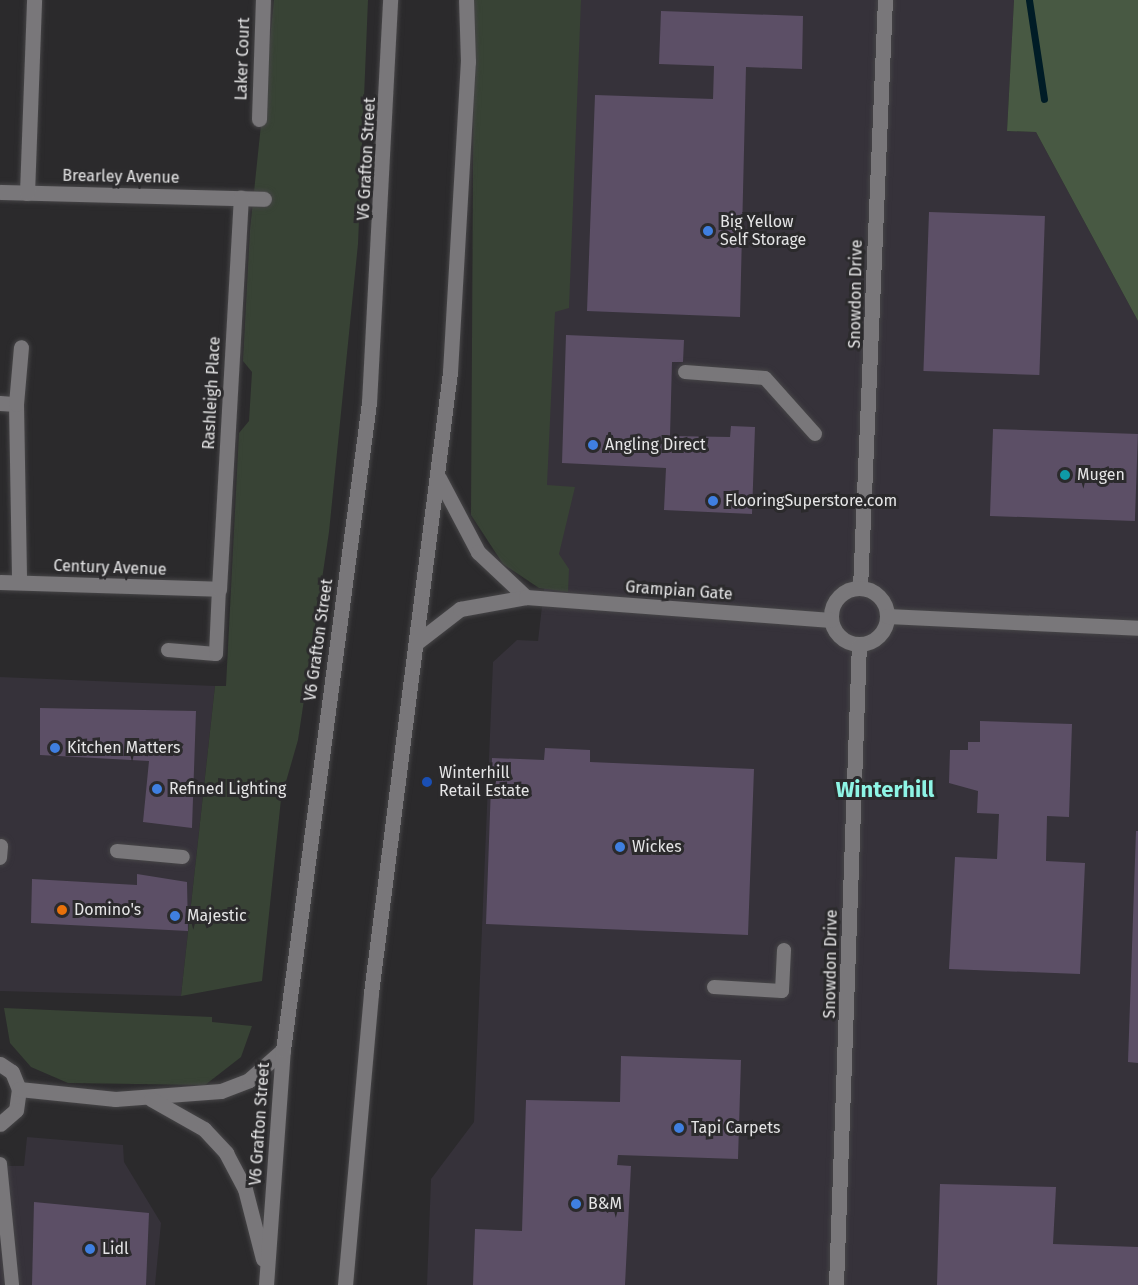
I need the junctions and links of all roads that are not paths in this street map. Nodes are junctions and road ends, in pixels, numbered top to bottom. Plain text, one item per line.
1 (33, 0) edge
2 (263, 0) edge
3 (390, 0) edge
4 (466, 0) edge
5 (885, 0) edge
6 (259, 119) dead end
7 (0, 192) edge
8 (27, 193) junction
9 (241, 198) junction
10 (264, 199) dead end
11 (21, 347) dead end
12 (685, 372) dead end
13 (0, 403) edge
14 (16, 404) junction
15 (815, 434) dead end
16 (439, 478) junction
17 (0, 582) edge
18 (19, 582) junction
19 (860, 588) junction
20 (219, 589) junction
21 (526, 597) junction
22 (887, 616) junction
23 (831, 620) junction
24 (1138, 628) edge
25 (416, 643) junction
26 (859, 644) junction
27 (168, 650) dead end
28 (1, 846) edge
29 (117, 851) dead end
30 (183, 857) dead end
31 (0, 858) edge
32 (784, 950) dead end
33 (714, 987) dead end
34 (283, 1050) junction
35 (0, 1064) edge
36 (19, 1089) junction
37 (150, 1099) junction
38 (0, 1124) edge
39 (0, 1164) edge
40 (267, 1281) edge
41 (12, 1285) edge
42 (345, 1285) edge
43 (836, 1285) edge

1 - 8 street
2 - 6 street, Laker Court
3 - 34 street, V6 Grafton Street
4 - 16 street
5 - 19 street, Snowdon Drive
7 - 8 street, Brearley Avenue
8 - 9 street, Brearley Avenue
9 - 10 street, Brearley Avenue
9 - 20 street, Rashleigh Place
11 - 14 street
12 - 15 lane
13 - 14 street
14 - 18 street
16 - 21 street
16 - 25 street
17 - 18 street, Century Avenue
18 - 20 street, Century Avenue
19 - 22 street
19 - 23 street
20 - 27 lane
21 - 23 street, Grampian Gate
21 - 25 street, Grampian Gate
22 - 24 street
22 - 26 street
23 - 26 street
25 - 42 street
26 - 43 street, Snowdon Drive
28 - 31 lane
29 - 30 lane
32 - 33 lane
34 - 37 street
34 - 40 street, V6 Grafton Street
35 - 36 street
36 - 37 street
36 - 38 street
37 - 40 street
39 - 41 lane

